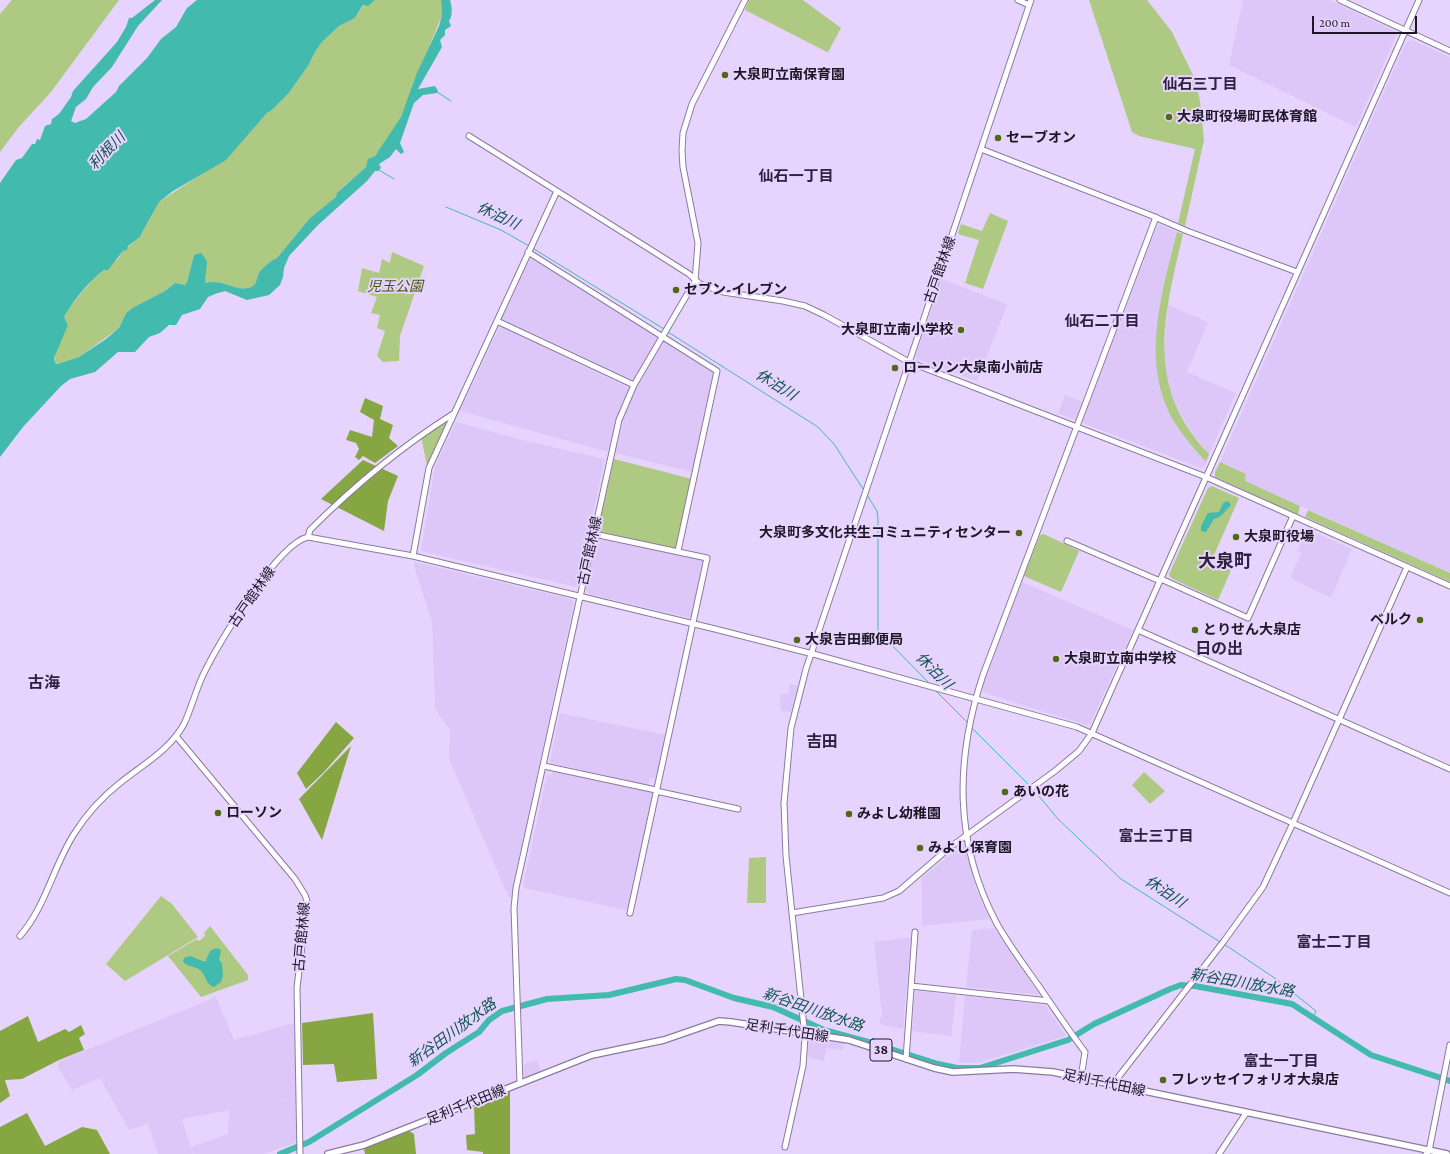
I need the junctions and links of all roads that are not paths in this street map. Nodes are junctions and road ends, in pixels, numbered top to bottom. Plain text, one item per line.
1 (745, 0) edge
2 (1018, 0) edge
3 (1340, 0) edge
4 (1419, 0) edge
5 (1030, 2) edge
6 (1405, 31) junction
7 (1450, 51) edge
8 (469, 136) dead end
9 (981, 149) junction
10 (557, 191) junction
11 (1156, 217) junction
12 (528, 251) junction
13 (1297, 272) junction
14 (695, 281) junction
15 (496, 321) junction
16 (663, 336) junction
17 (909, 362) junction
18 (634, 385) junction
19 (454, 414) junction
20 (1077, 427) junction
21 (1206, 477) junction
22 (1292, 516) junction
23 (594, 534) junction
24 (308, 538) junction
25 (1067, 541) dead end
26 (678, 551) junction
27 (413, 556) junction
28 (1407, 567) junction
29 (1160, 580) junction
30 (1450, 586) edge
31 (580, 596) junction
32 (692, 624) junction
33 (1138, 630) junction
34 (812, 653) junction
35 (976, 698) junction
36 (1339, 720) junction
37 (1092, 733) junction
38 (176, 736) junction
39 (544, 766) junction
40 (1450, 769) edge
41 (656, 791) junction
42 (738, 809) dead end
43 (1294, 823) junction
44 (966, 836) junction
45 (1450, 893) edge
46 (630, 913) dead end
47 (792, 913) junction
48 (916, 932) dead end
49 (20, 936) dead end
50 (911, 986) junction
51 (1049, 1001) junction
52 (805, 1034) junction
53 (1450, 1045) edge
54 (906, 1057) junction
55 (1081, 1078) junction
56 (520, 1083) junction
57 (1113, 1084) junction
58 (1246, 1112) junction
59 (786, 1148) dead end
60 (300, 1152) edge
61 (1427, 1152) edge
62 (328, 1154) edge
63 (1219, 1154) edge
64 (1447, 1154) edge

1 - 14 street
2 - 5 street
3 - 6 street
4 - 6 street
5 - 9 street, 古戸館林線
6 - 7 street
6 - 13 street
8 - 10 street
9 - 11 street
9 - 17 street, 古戸館林線
10 - 12 street
10 - 14 street
11 - 13 street
11 - 20 street
12 - 15 street
12 - 16 street
13 - 21 street
14 - 16 street, 古戸館林線
14 - 17 street
15 - 18 street
15 - 19 street
16 - 18 street, 古戸館林線
16 - 26 street
17 - 20 street
17 - 34 street, 古戸館林線
18 - 23 street, 古戸館林線
19 - 24 street
19 - 27 street
20 - 21 street
20 - 35 street
21 - 22 street
21 - 29 street
22 - 28 street
22 - 29 street
23 - 26 street
23 - 31 street, 古戸館林線
24 - 27 street, 古戸館林線
24 - 38 street, 古戸館林線
25 - 29 street
26 - 32 street
27 - 31 street, 古戸館林線
28 - 30 street
28 - 36 street
29 - 33 street
31 - 32 street
31 - 39 street
32 - 34 street
32 - 41 street
33 - 36 street
33 - 37 street
34 - 35 street
34 - 47 street, 古戸館林線
35 - 37 street
35 - 44 street
36 - 40 street
36 - 43 street
37 - 43 street
37 - 44 street
38 - 49 street
38 - 60 street, 古戸館林線
39 - 41 street
39 - 56 street
41 - 42 street
41 - 46 street
43 - 45 street
43 - 57 street
44 - 47 street
44 - 51 street
47 - 52 street, 古戸館林線
48 - 50 street
50 - 51 street
50 - 54 street
51 - 55 street
52 - 54 main road, 足利千代田線 / 38
52 - 56 main road, 足利千代田線 / 38
52 - 59 street, 古戸館林線
53 - 61 street
54 - 55 main road, 足利千代田線 / 38
55 - 57 main road, 足利千代田線 / 38
56 - 62 main road, 足利千代田線 / 38
57 - 58 main road, 足利千代田線 / 38
58 - 61 main road, 足利千代田線 / 38
58 - 63 street
61 - 64 main road, 足利千代田線 / 38

